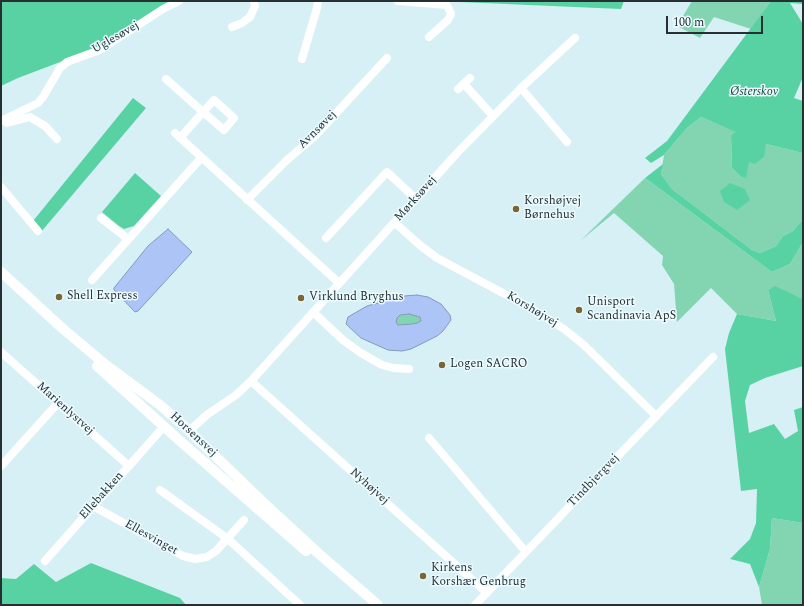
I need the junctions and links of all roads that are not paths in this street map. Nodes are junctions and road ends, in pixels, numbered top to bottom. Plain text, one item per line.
1 (179, 1) edge
2 (254, 1) edge
3 (318, 1) edge
4 (398, 1) edge
5 (232, 27) dead end
6 (429, 37) dead end
7 (575, 38) dead end
8 (387, 58) dead end
9 (302, 59) dead end
10 (166, 78) dead end
11 (464, 84) dead end
12 (521, 88) junction
13 (493, 116) junction
14 (2, 120) edge
15 (58, 139) dead end
16 (567, 142) dead end
17 (201, 158) junction
18 (1, 187) edge
19 (416, 199) junction
20 (247, 200) junction
21 (101, 218) dead end
22 (395, 224) junction
23 (38, 231) dead end
24 (326, 238) dead end
25 (128, 239) junction
26 (1, 272) edge
27 (1, 280) edge
28 (92, 280) dead end
29 (339, 283) junction
30 (313, 312) junction
31 (1, 352) edge
32 (713, 357) dead end
33 (409, 369) dead end
34 (252, 381) junction
35 (136, 401) junction
36 (58, 403) junction
37 (656, 416) junction
38 (189, 431) junction
39 (159, 432) joint
40 (429, 438) dead end
41 (1, 466) edge
42 (129, 466) junction
43 (218, 473) junction
44 (160, 490) dead end
45 (93, 506) junction
46 (244, 520) dead end
47 (228, 539) junction
48 (526, 552) junction
49 (45, 561) dead end
50 (487, 593) junction
51 (300, 605) edge
52 (368, 605) edge
53 (378, 605) edge
54 (475, 605) edge

1 - 14 street, Uglesøvej
2 - 5 street
3 - 9 street
4 - 6 street
7 - 12 street, Mørksøvej
8 - 20 street, Avnsøvej
10 - 17 street
11 - 13 street
12 - 13 street, Mørksøvej
12 - 16 street
13 - 19 street, Mørksøvej
14 - 15 street, Uglesøvej
17 - 20 street
17 - 25 street
18 - 23 street
19 - 22 street, Mørksøvej
19 - 24 street
20 - 29 street
21 - 25 street
22 - 29 street, Mørksøvej
22 - 37 street, Korshøjvej
25 - 28 street
26 - 38 main road, Horsensvej
27 - 35 main road, Horsensvej
29 - 30 street, Mørksøvej
30 - 33 street
30 - 34 street, Mørksøvej
31 - 36 street, Marienlystvej
32 - 37 street, Tindbjergvej
34 - 38 street, Mørksøvej
34 - 50 street, Nyhøjvej
35 - 38 main road
35 - 39 main road
35 - 43 main road, Horsensvej
36 - 41 street
36 - 42 street, Marienlystvej
37 - 48 street, Tindbjergvej
38 - 43 main road
38 - 53 main road, Horsensvej
39 - 42 street, Ellebakken
40 - 48 street
42 - 45 street, Ellebakken
43 - 52 main road, Horsensvej
44 - 47 street
45 - 47 street, Ellesvinget
45 - 49 street, Ellebakken
46 - 47 street, Ellesvinget
47 - 51 street
48 - 50 street, Tindbjergvej
50 - 54 street, Tindbjergvej

